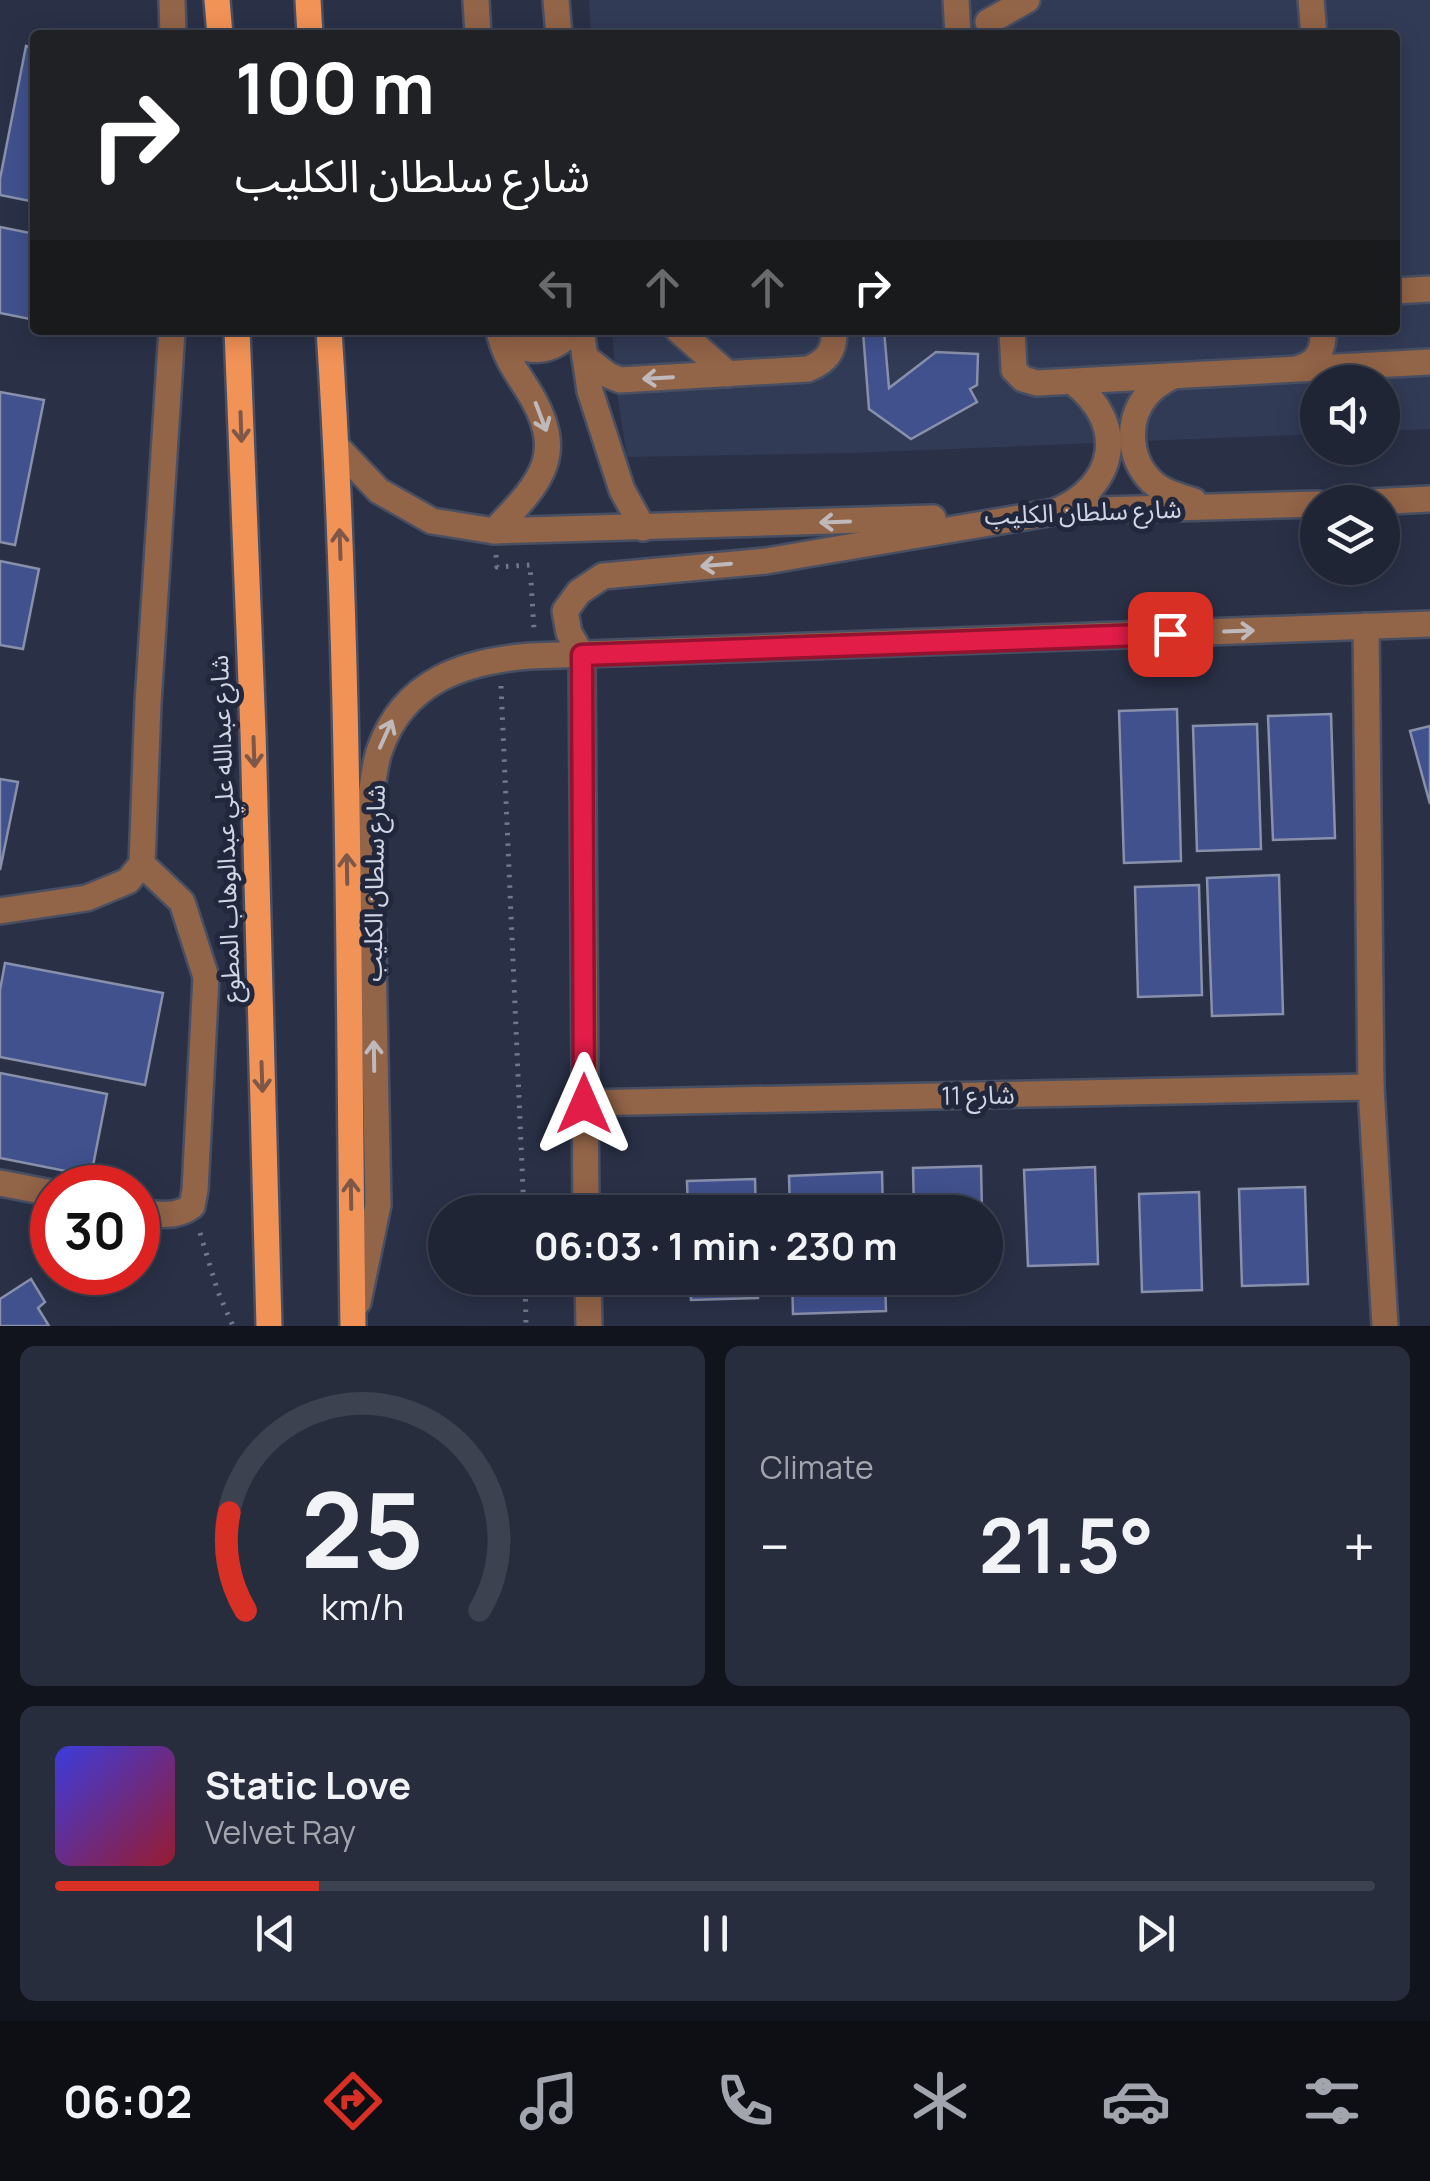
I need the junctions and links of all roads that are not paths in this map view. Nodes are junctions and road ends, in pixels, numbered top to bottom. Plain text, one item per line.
1 (172, 0) edge
2 (218, 0) edge
3 (308, 0) edge
4 (476, 0) edge
5 (556, 0) edge
6 (956, 0) edge
7 (1027, 0) edge
8 (1311, 0) edge
9 (987, 19) edge
10 (173, 30) edge
11 (220, 30) edge
12 (310, 30) edge
13 (478, 30) edge
14 (559, 30) edge
15 (958, 30) edge
16 (1314, 30) edge
17 (1430, 289) edge
18 (1400, 290) edge
19 (172, 335) edge
20 (237, 335) edge
21 (329, 335) edge
22 (501, 335) edge
23 (503, 335) edge
24 (568, 335) edge
25 (582, 335) edge
26 (684, 335) edge
27 (834, 335) edge
28 (1012, 335) edge
29 (1324, 335) edge
30 (585, 357) junction
31 (1430, 362) edge
32 (1299, 368) junction
33 (728, 374) junction
34 (1173, 376) junction
35 (1073, 382) junction
36 (337, 447) junction
37 (1430, 499) edge
38 (1400, 500) edge
39 (1300, 505) edge
40 (1212, 508) junction
41 (1054, 512) junction
42 (644, 528) junction
43 (494, 531) junction
44 (1430, 624) edge
45 (1366, 626) junction
46 (582, 655) junction
47 (142, 864) junction
48 (0, 911) edge
49 (1372, 1086) junction
50 (584, 1104) junction
51 (0, 1182) edge
52 (30, 1189) edge
53 (586, 1195) edge
54 (160, 1214) edge
55 (588, 1295) edge
56 (269, 1326) edge
57 (353, 1326) edge
58 (589, 1326) edge
59 (1385, 1326) edge

1 - 10 street
2 - 11 main road
3 - 12 main road
4 - 13 street
5 - 14 street
6 - 15 street
7 - 9 street
8 - 16 street
17 - 18 street
19 - 47 street
20 -> 56 main road, شارع عبدالله علي عبدالوهاب المطوع
21 - 36 main road
22 -> 43 street
23 - 24 street
25 - 30 street
26 - 33 street
27 - 33 street
28 - 35 street
29 - 32 street
33 -> 30 street
30 - 42 street
31 - 32 street
32 - 34 street
34 - 35 street
34 - 40 street
35 - 41 street
36 - 43 street, شارع سلطان الكليب
57 -> 36 main road
37 - 38 street
39 - 40 street, شارع سلطان الكليب
40 - 41 street, شارع سلطان الكليب
41 -> 42 street, شارع سلطان الكليب
41 -> 46 street
42 - 43 street, شارع سلطان الكليب
44 - 45 street, شارع سلطان الكليب
46 -> 45 street, شارع سلطان الكليب
45 - 49 street
46 - 50 street
57 -> 46 street, شارع سلطان الكليب
47 - 48 street
47 - 54 street
49 - 50 street, شارع 11
49 - 59 street
50 - 53 street
51 - 52 street
55 - 58 street

